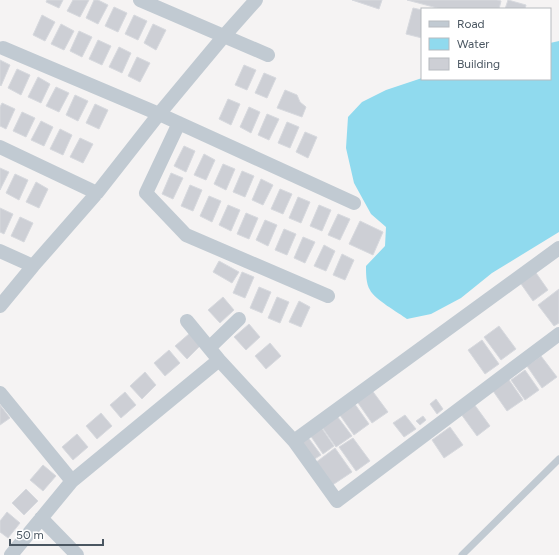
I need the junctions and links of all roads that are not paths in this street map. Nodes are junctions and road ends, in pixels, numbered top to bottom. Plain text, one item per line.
1 (140, 0) edge
2 (256, 0) edge
3 (224, 36) junction
4 (3, 48) dead end
5 (268, 55) dead end
6 (160, 114) junction
7 (179, 123) junction
8 (0, 147) edge
9 (97, 193) junction
10 (354, 203) dead end
11 (559, 248) edge
12 (0, 251) edge
13 (33, 266) junction
14 (328, 296) dead end
15 (0, 306) edge
16 (239, 319) dead end
17 (188, 320) dead end
18 (559, 334) edge
19 (210, 348) junction
20 (219, 360) junction
21 (0, 393) edge
22 (294, 441) junction
23 (559, 459) edge
24 (72, 481) junction
25 (41, 518) junction
26 (11, 555) edge
27 (77, 555) edge
28 (462, 555) edge

1 - 3 street
2 - 3 street
3 - 5 street
3 - 6 street
4 - 6 street
6 - 7 street
6 - 9 street
7 - 10 street
7 - 14 street
8 - 9 street
9 - 13 street
11 - 22 street
12 - 13 street
13 - 15 street
16 - 19 street
17 - 19 street
18 - 22 street
19 - 20 street
20 - 22 street
20 - 24 street
21 - 24 street
23 - 28 lane
24 - 25 street
25 - 26 street
25 - 27 street

